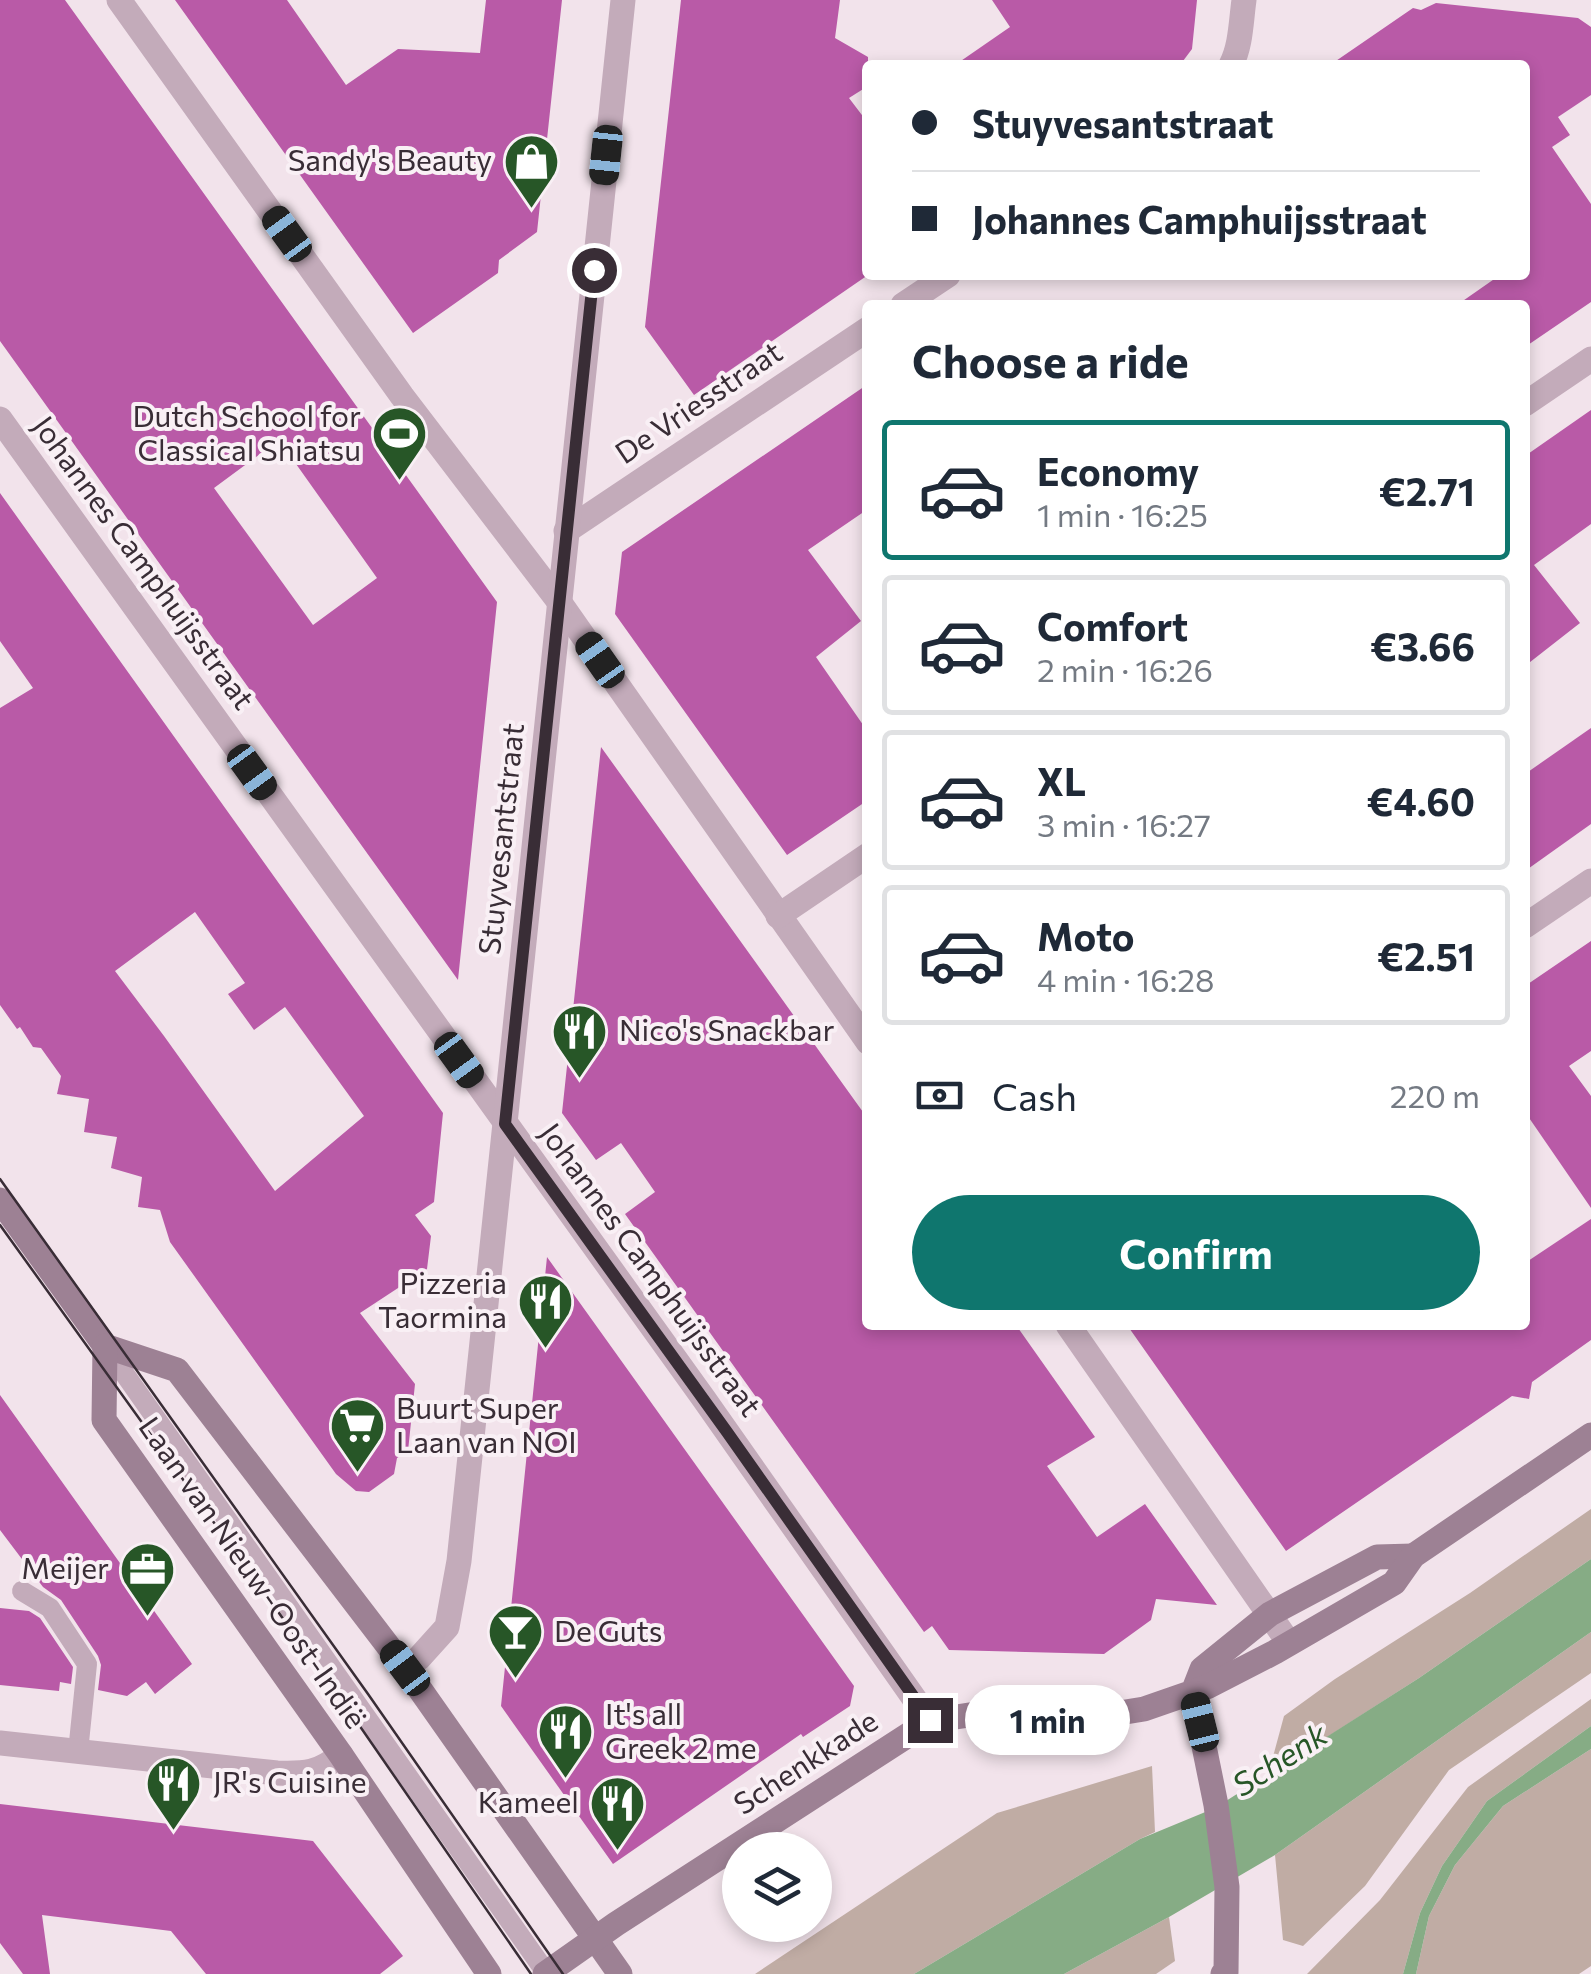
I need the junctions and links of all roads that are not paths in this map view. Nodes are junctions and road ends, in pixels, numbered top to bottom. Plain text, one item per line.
1 (120, 0) edge
2 (623, 0) edge
3 (1244, 0) edge
4 (1234, 60) edge
5 (940, 280) edge
6 (910, 300) edge
7 (862, 333) edge
8 (1591, 359) edge
9 (1530, 401) edge
10 (0, 419) edge
11 (566, 532) junction
12 (560, 603) junction
13 (862, 859) edge
14 (1591, 881) edge
15 (778, 916) junction
16 (1530, 923) edge
17 (862, 1034) edge
18 (505, 1124) junction
19 (0, 1200) edge
20 (1071, 1330) edge
21 (105, 1346) junction
22 (1591, 1436) edge
23 (1412, 1556) junction
24 (22, 1590) dead end
25 (1270, 1614) junction
26 (1290, 1643) junction
27 (405, 1668) junction
28 (1193, 1692) junction
29 (930, 1720) junction
30 (0, 1743) edge
31 (78, 1752) junction
32 (342, 1755) junction
33 (595, 1939) junction
34 (1225, 1973) edge
35 (489, 1974) edge
36 (546, 1974) edge
37 (620, 1974) edge

1 - 12 street
2 - 11 street, Stuyvesantstraat
3 - 4 street
5 - 6 street
7 - 11 street, De Vriesstraat
8 - 9 street
10 - 18 street, Johannes Camphuijsstraat
11 - 12 street, Stuyvesantstraat
12 - 15 street
12 - 18 street, Stuyvesantstraat
13 - 15 street
14 - 16 street
15 - 17 street
18 - 27 street, Stuyvesantstraat
18 - 29 street, Johannes Camphuijsstraat
19 - 21 main road, Laan van Nieuw-Oost-Indië
20 - 25 street
21 - 27 main road, Laan van Nieuw-Oost-Indië
21 - 32 main road, Laan van Nieuw-Oost-Indië
21 - 36 lane, Laan van Nieuw-Oost-Indië
22 - 23 main road, Schenkkade
23 - 25 main road, Schenkkade
23 - 26 main road, Schenkkade
24 - 31 lane
25 - 26 street
25 - 28 main road, Schenkkade
26 - 28 main road, Schenkkade
27 - 33 main road, Laan van Nieuw-Oost-Indië
28 - 29 main road, Schenkkade
28 - 34 main road
29 - 33 main road, Schenkkade
30 - 31 street
31 - 32 street
32 - 35 main road, Laan van Nieuw-Oost-Indië
33 - 36 main road, Schenkkade
33 - 37 main road, Laan van Nieuw-Oost-Indië

